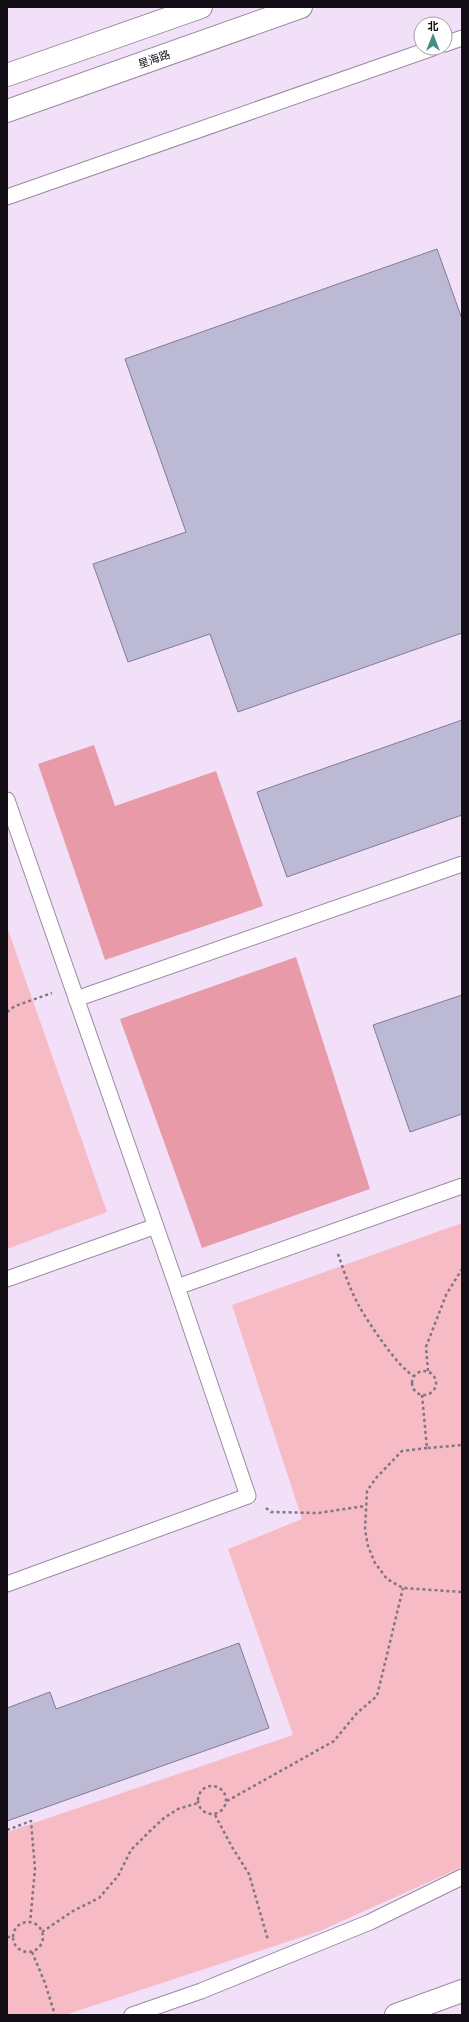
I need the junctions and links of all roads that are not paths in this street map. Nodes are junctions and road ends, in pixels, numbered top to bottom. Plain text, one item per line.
1 (201, 7) edge
2 (301, 7) edge
3 (413, 55) edge
4 (7, 75) edge
5 (7, 110) edge
6 (7, 197) edge
7 (7, 800) edge
8 (462, 864) edge
9 (74, 993) junction
10 (462, 1186) edge
11 (156, 1226) junction
12 (7, 1278) edge
13 (177, 1287) junction
14 (7, 1584) edge
15 (462, 1877) edge
16 (462, 1991) edge
17 (132, 2015) edge
18 (396, 2015) edge

1 - 4 street
2 - 5 street, 星海路
3 - 6 lane
7 - 9 lane
8 - 9 lane
9 - 11 lane
10 - 13 lane
11 - 12 lane
11 - 13 lane
13 - 14 lane
15 - 17 lane
16 - 18 street

